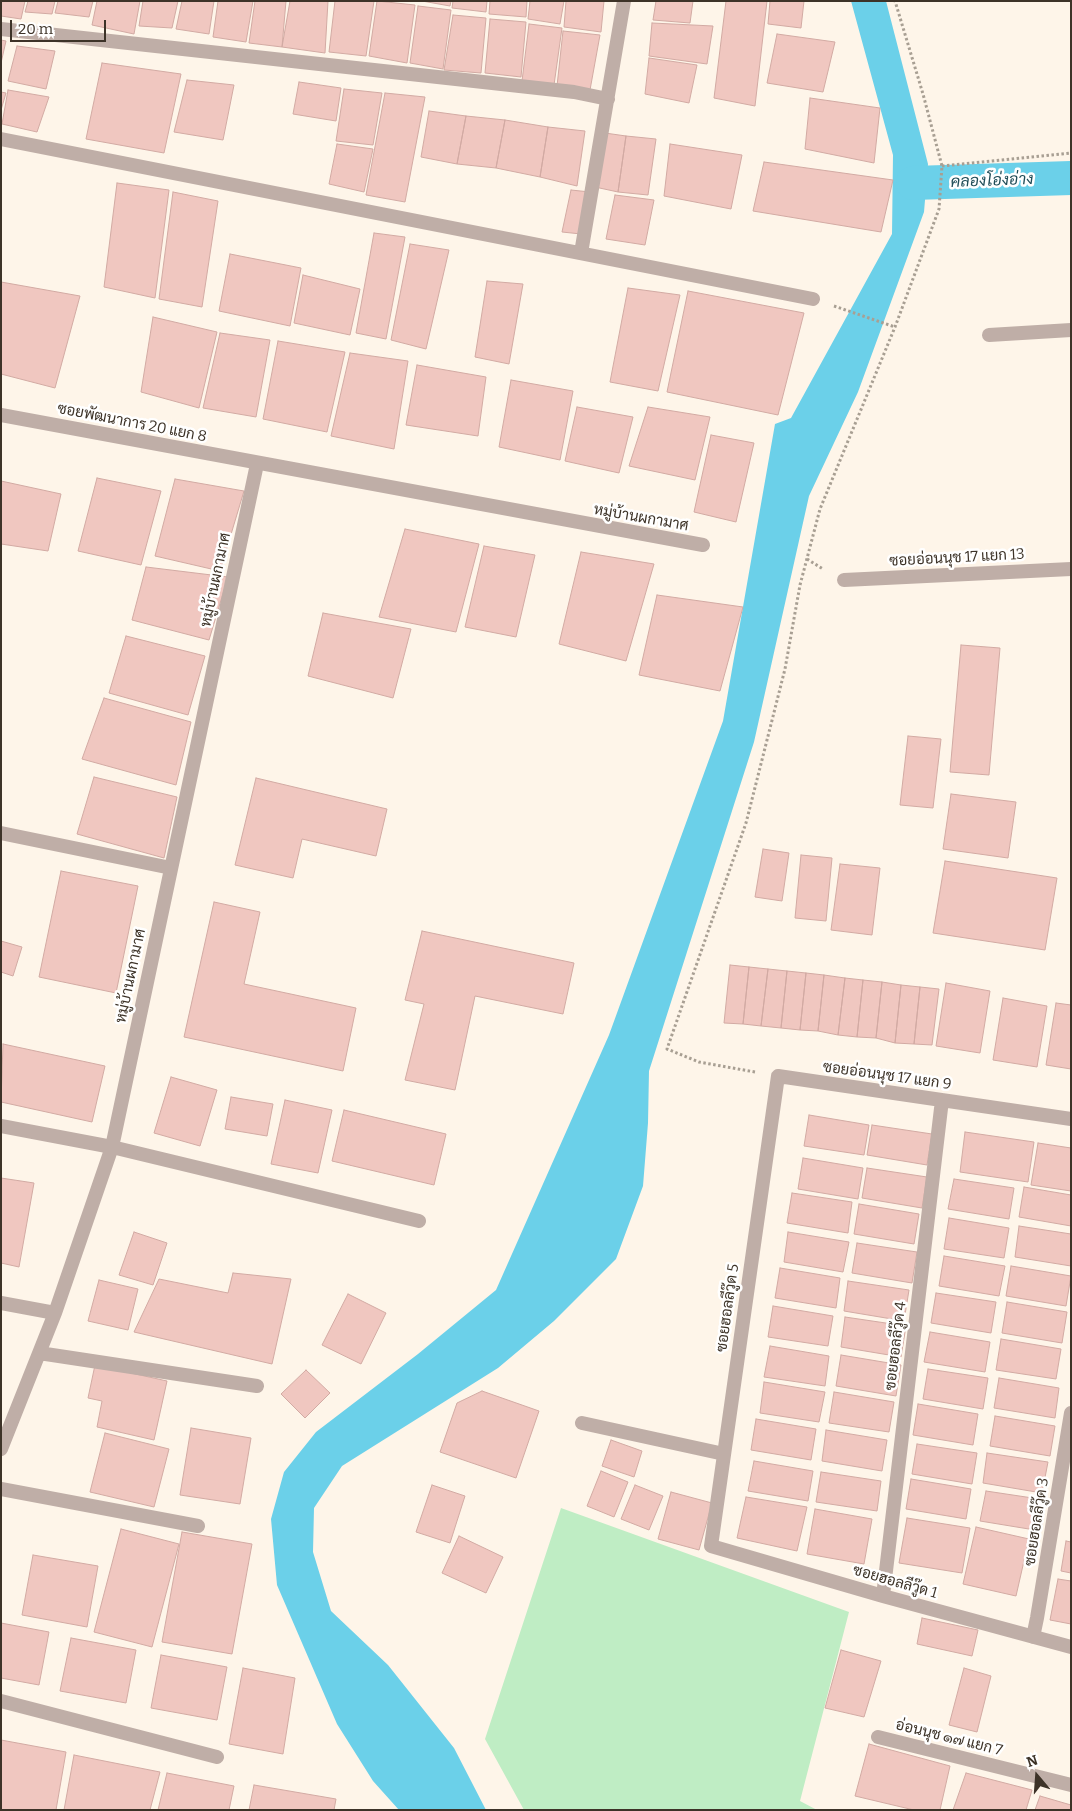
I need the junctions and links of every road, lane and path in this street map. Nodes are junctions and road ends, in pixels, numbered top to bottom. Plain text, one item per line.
1 (624, 1) edge
2 (895, 1) edge
3 (1, 30) edge
4 (608, 100) junction
5 (1, 139) edge
6 (1071, 153) edge
7 (942, 166) junction
8 (582, 253) junction
9 (813, 299) joint
10 (895, 327) junction
11 (1071, 330) edge
12 (989, 334) dead end
13 (1, 415) edge
14 (257, 464) junction
15 (703, 545) dead end
16 (807, 559) junction
17 (1071, 569) edge
18 (827, 572) dead end
19 (844, 580) dead end
20 (1, 833) edge
21 (171, 868) junction
22 (778, 1076) junction
23 (942, 1100) junction
24 (1071, 1119) edge
25 (1, 1126) edge
26 (112, 1147) junction
27 (419, 1221) dead end
28 (1, 1303) edge
29 (55, 1313) junction
30 (39, 1353) junction
31 (257, 1386) dead end
32 (1071, 1413) edge
33 (582, 1423) dead end
34 (1, 1449) edge
35 (724, 1454) junction
36 (1, 1488) edge
37 (198, 1526) dead end
38 (710, 1546) joint
39 (883, 1596) junction
40 (1032, 1636) junction
41 (1071, 1647) edge
42 (1, 1701) edge
43 (878, 1737) dead end
44 (217, 1757) dead end
45 (1071, 1785) edge

1 - 4 street
2 - 7 path
3 - 4 street
4 - 8 street
5 - 8 street
6 - 7 path
7 - 10 path
8 - 9 street
9 - 10 path
10 - 16 path
11 - 12 street
13 - 14 street, ซอยพัฒนาการ 20 แยก 8
14 - 15 street, หมู่บ้านผกามาศ
14 - 21 street, หมู่บ้านผกามาศ
16 - 18 path
16 - 22 path
17 - 19 street, ซอยอ่อนนุช 17 แยก 13
20 - 21 street
21 - 26 street, หมู่บ้านผกามาศ
22 - 23 street, ซอยอ่อนนุช 17 แยก 9
22 - 35 street, ซอยฮอลลีวู๊ด 5
23 - 24 street, ซอยอ่อนนุช 17 แยก 9
23 - 39 street, ซอยฮอลลีวู๊ด 4
25 - 26 street
26 - 27 street
26 - 29 street, หมู่บ้านผกามาศ
28 - 29 street
29 - 30 street, หมู่บ้านผกามาศ
30 - 31 street
30 - 34 street, หมู่บ้านผกามาศ
32 - 40 street, ซอยฮอลลีวู๊ด 3
33 - 35 street
35 - 38 street, ซอยฮอลลีวู๊ด 5
36 - 37 street
38 - 39 street, ซอยฮอลลีวู๊ด 1
39 - 40 street, ซอยฮอลลีวู๊ด 1
40 - 41 street, ซอยฮอลลีวู๊ด 1
42 - 44 street
43 - 45 street, อ่อนนุช ๑๗ แยก 7

